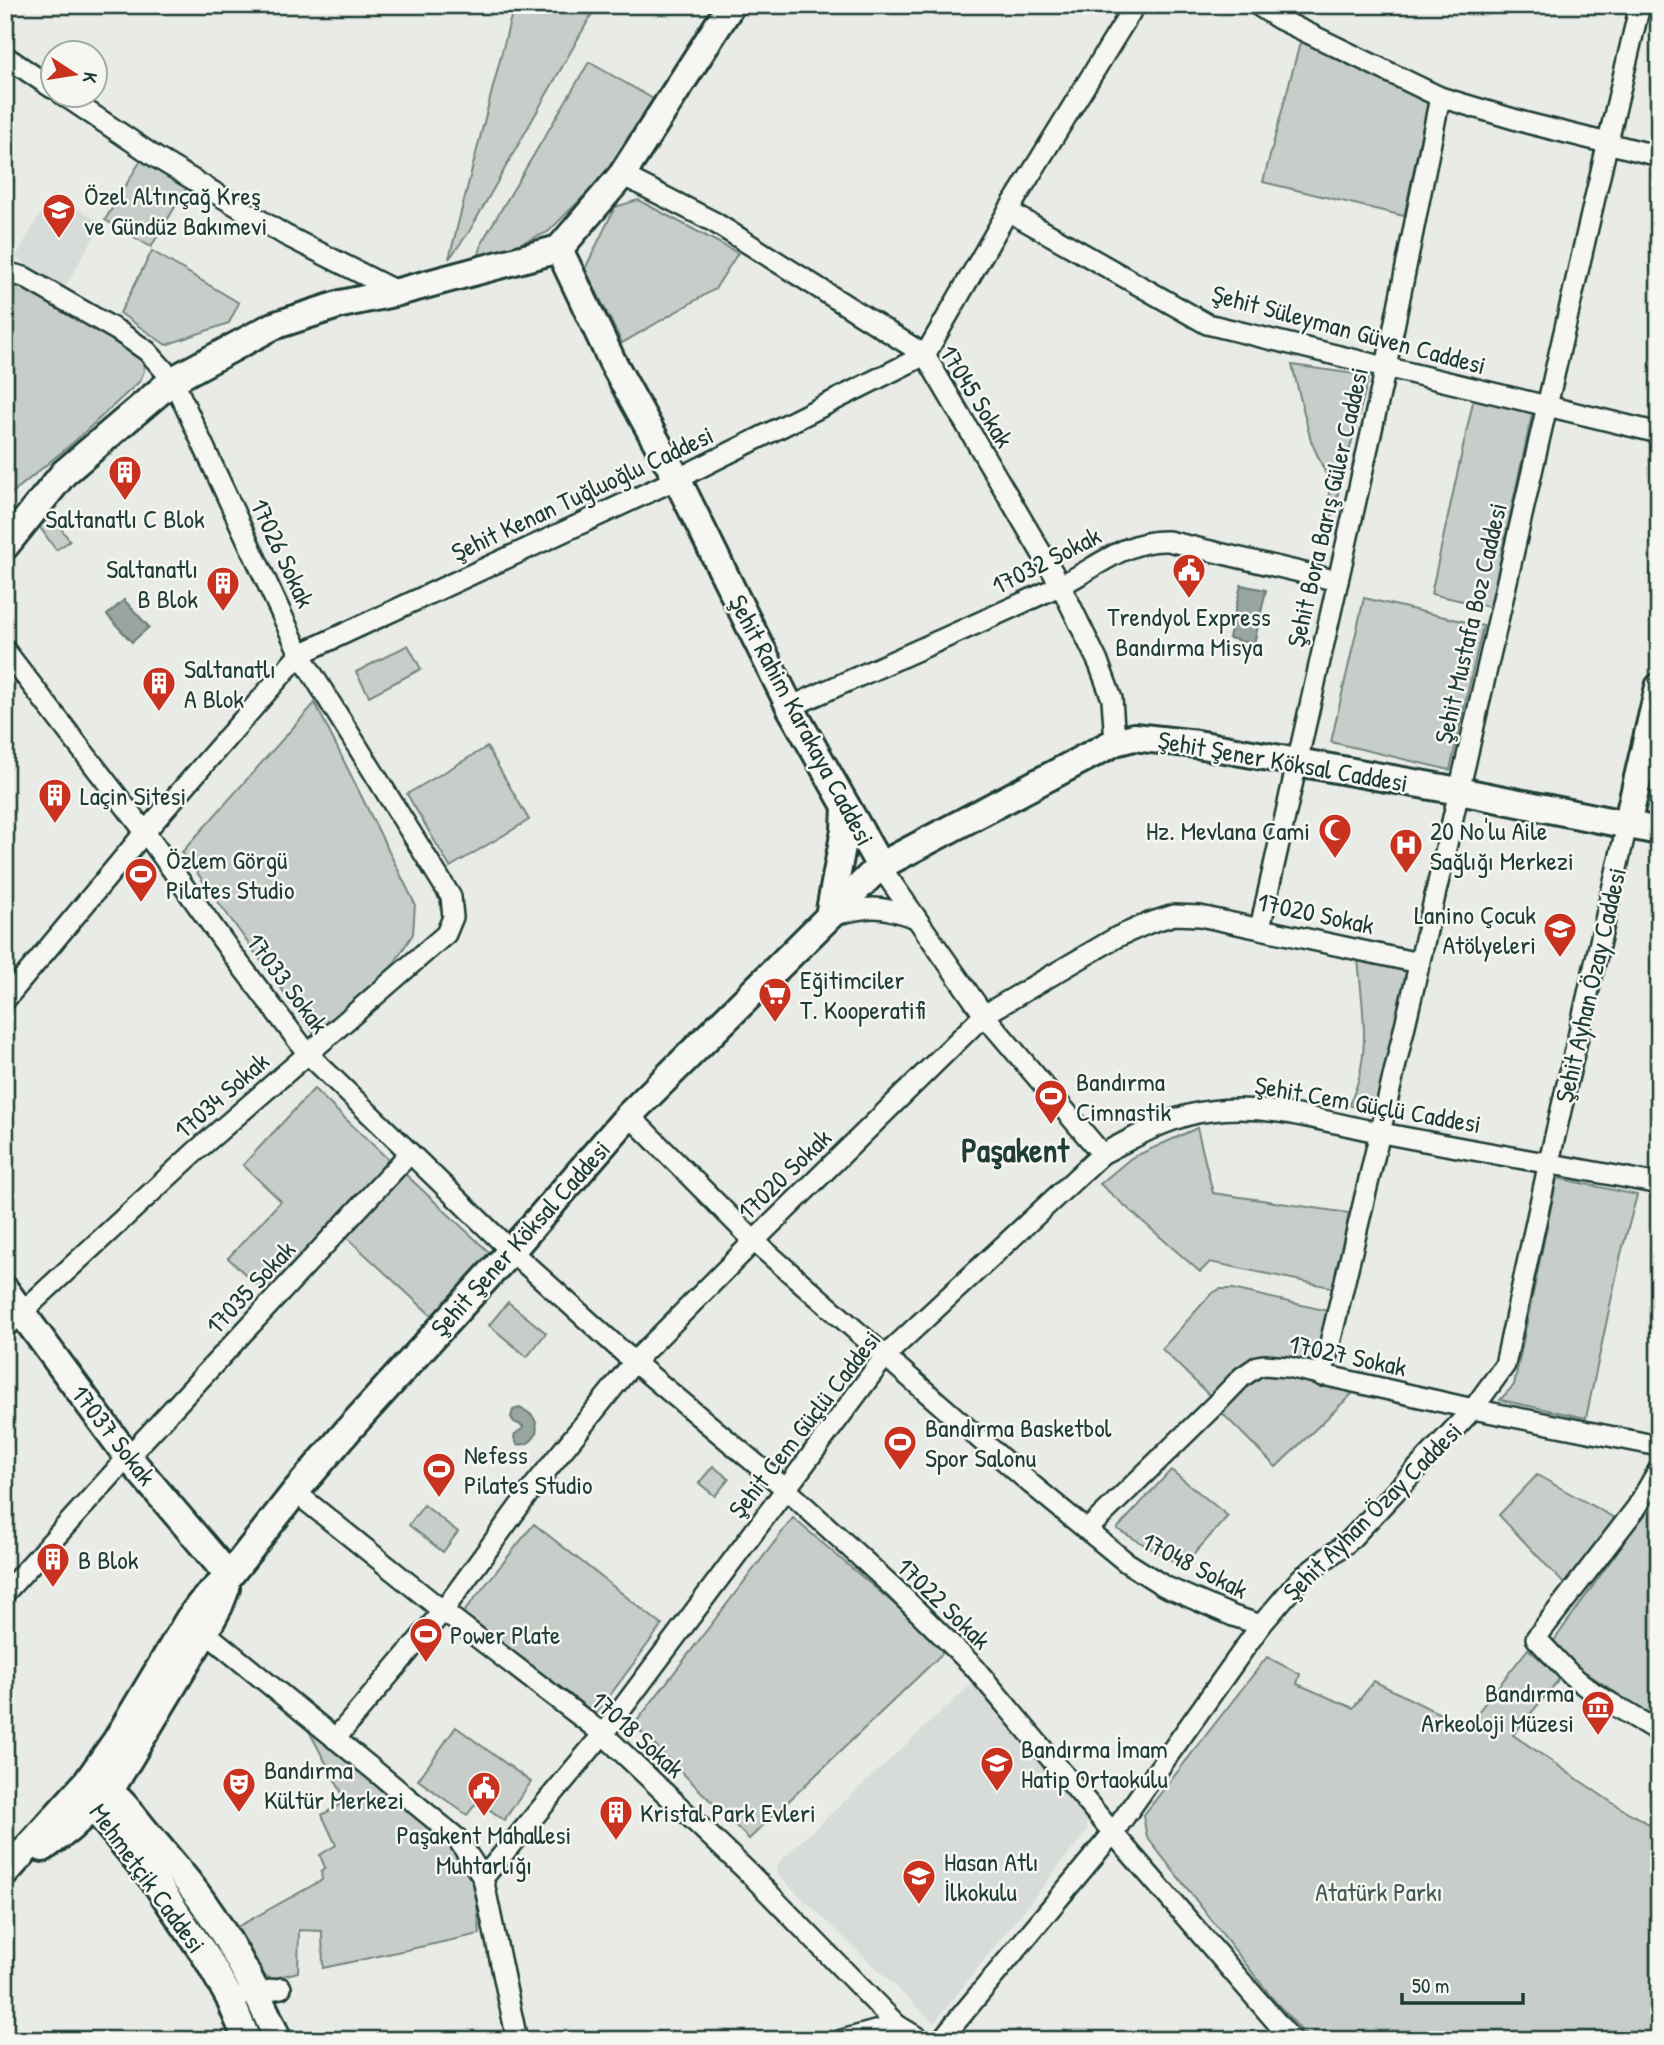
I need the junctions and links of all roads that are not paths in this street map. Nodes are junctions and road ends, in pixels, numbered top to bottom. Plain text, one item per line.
1 (731, 5) edge
2 (1135, 5) edge
3 (1257, 5) edge
4 (1640, 5) edge
5 (5, 56) edge
6 (38, 78) edge
7 (1440, 97) junction
8 (83, 108) edge
9 (1607, 144) junction
10 (1659, 156) edge
11 (622, 175) junction
12 (1008, 211) junction
13 (559, 250) junction
14 (5, 272) edge
15 (398, 292) junction
16 (925, 355) junction
17 (1386, 367) junction
18 (173, 380) junction
19 (1546, 407) junction
20 (1659, 433) edge
21 (677, 479) junction
22 (7, 539) edge
23 (1338, 581) junction
24 (1060, 586) junction
25 (5, 650) edge
26 (300, 654) junction
27 (1659, 687) edge
28 (790, 707) junction
29 (1115, 742) junction
30 (1297, 763) junction
31 (1459, 792) junction
32 (846, 806) junction
33 (1627, 825) junction
34 (1659, 831) edge
35 (145, 832) junction
36 (880, 866) junction
37 (829, 916) junction
38 (453, 918) joint
39 (916, 918) junction
40 (1260, 928) junction
41 (1419, 963) junction
42 (5, 1000) edge
43 (984, 1015) junction
44 (308, 1054) junction
45 (629, 1115) junction
46 (1381, 1133) junction
47 (410, 1153) junction
48 (1102, 1154) junction
49 (1549, 1162) junction
50 (1659, 1184) edge
51 (754, 1241) junction
52 (511, 1251) junction
53 (5, 1290) edge
54 (13, 1320) edge
55 (886, 1355) junction
56 (634, 1362) junction
57 (1322, 1376) junction
58 (1474, 1409) junction
59 (1659, 1446) edge
60 (128, 1457) junction
61 (1659, 1469) edge
62 (786, 1489) junction
63 (295, 1492) junction
64 (1087, 1530) junction
65 (229, 1576) junction
66 (5, 1593) edge
67 (443, 1611) junction
68 (1261, 1625) junction
69 (205, 1632) junction
70 (1659, 1732) edge
71 (603, 1734) junction
72 (335, 1739) junction
73 (96, 1794) junction
74 (1114, 1833) junction
75 (5, 1875) edge
76 (484, 1878) junction
77 (270, 1991) junction
78 (229, 1997) junction
79 (897, 2025) junction
80 (247, 2040) edge
81 (278, 2040) edge
82 (517, 2040) edge
83 (842, 2040) edge
84 (922, 2040) edge
85 (941, 2040) edge
86 (1292, 2040) edge

1 - 11 main road
2 - 12 street
3 - 7 street
4 - 9 street, Şehit Mustafa Boz Caddesi
5 - 6 street
7 - 9 street
7 - 17 street, Şehit Bora Barış Güler Caddesi
8 - 15 street
9 - 10 street
9 - 19 street, Şehit Mustafa Boz Caddesi
11 - 13 main road
11 - 16 street, 17045 Sokak
12 - 16 street
12 - 17 street, Şehit Süleyman Güven Caddesi
13 - 15 main road
13 - 21 main road, Şehit Rahim Karakaya Caddesi
14 - 18 street, 17026 Sokak
15 - 18 main road
16 - 21 street, Şehit Kenan Tuğluoğlu Caddesi
16 - 24 street, 17045 Sokak
17 - 19 street, Şehit Süleyman Güven Caddesi
17 - 23 street, Şehit Bora Barış Güler Caddesi
18 - 22 main road
18 - 26 street, 17026 Sokak
19 - 20 street, Şehit Süleyman Güven Caddesi
19 - 31 street, Şehit Mustafa Boz Caddesi
21 - 26 street, Şehit Kenan Tuğluoğlu Caddesi
21 - 28 main road, Şehit Rahim Karakaya Caddesi
23 - 24 street, 17032 Sokak
23 - 30 street, Şehit Bora Barış Güler Caddesi
24 - 28 street, 17032 Sokak
24 - 29 street, 17045 Sokak
25 - 35 street, 17033 Sokak
26 - 35 street, Şehit Kenan Tuğluoğlu Caddesi
26 - 38 street, 17026 Sokak
27 - 33 main road, Şehit Ayhan Özay Caddesi
28 - 32 main road, Şehit Rahim Karakaya Caddesi
29 - 30 main road, Şehit Şener Köksal Caddesi
29 - 36 main road, Şehit Şener Köksal Caddesi
30 - 31 main road, Şehit Şener Köksal Caddesi
30 - 40 street, Şehit Bora Barış Güler Caddesi
31 - 33 main road, Şehit Şener Köksal Caddesi
31 - 41 street, Şehit Mustafa Boz Caddesi
32 - 36 main road, Şehit Rahim Karakaya Caddesi
32 - 37 main road
33 - 34 main road, Şehit Şener Köksal Caddesi
33 - 49 street, Şehit Ayhan Özay Caddesi
35 - 42 street, Şehit Kenan Tuğluoğlu Caddesi
35 - 44 street, 17033 Sokak
36 - 37 main road, Şehit Şener Köksal Caddesi
36 - 39 street, Şehit Rahim Karakaya Caddesi
37 - 39 street
37 - 45 main road, Şehit Şener Köksal Caddesi
38 - 44 street, 17034 Sokak
39 - 43 street, Şehit Rahim Karakaya Caddesi
40 - 41 street, 17020 Sokak
40 - 43 street, 17020 Sokak
41 - 46 street, Şehit Mustafa Boz Caddesi
43 - 48 street, Şehit Rahim Karakaya Caddesi
43 - 51 street, 17020 Sokak
44 - 47 street, 17033 Sokak
44 - 54 street, 17034 Sokak
45 - 51 street
45 - 52 main road, Şehit Şener Köksal Caddesi
46 - 48 street, Şehit Cem Güçlü Caddesi
46 - 49 street, Şehit Cem Güçlü Caddesi
46 - 57 street, Şehit Mustafa Boz Caddesi
47 - 52 street, 17033 Sokak
47 - 60 street, 17035 Sokak
48 - 55 street, Şehit Cem Güçlü Caddesi
49 - 50 street, Şehit Cem Güçlü Caddesi
49 - 58 street, Şehit Ayhan Özay Caddesi
51 - 55 street
51 - 56 street, 17020 Sokak
52 - 56 street, 17022 Sokak
52 - 63 main road, Şehit Şener Köksal Caddesi
53 - 54 main road, 17037 Sokak
54 - 60 main road, 17037 Sokak
55 - 62 street, Şehit Cem Güçlü Caddesi
55 - 64 street, 17048 Sokak
56 - 62 street, 17022 Sokak
56 - 67 street, 17020 Sokak
57 - 58 street, 17027 Sokak
57 - 64 street, 17027 Sokak
58 - 59 street, 17027 Sokak
58 - 68 street, Şehit Ayhan Özay Caddesi
60 - 65 main road, 17037 Sokak
60 - 66 street, 17035 Sokak
61 - 70 street
62 - 71 street, Şehit Cem Güçlü Caddesi
62 - 74 street, 17022 Sokak
63 - 65 main road, Şehit Şener Köksal Caddesi
63 - 67 street, 17018 Sokak
64 - 68 street, 17048 Sokak
65 - 69 main road, Şehit Şener Köksal Caddesi
65 - 73 main road, Şehit Şener Köksal Caddesi
67 - 71 street, 17018 Sokak
67 - 72 street, 17020 Sokak
68 - 74 street, Şehit Ayhan Özay Caddesi
69 - 72 street
69 - 73 main road, Şehit Şener Köksal Caddesi
71 - 76 street, Şehit Cem Güçlü Caddesi
71 - 79 street, 17018 Sokak
72 - 76 street
73 - 75 main road
73 - 77 main road, Mehmetçik Caddesi
73 - 78 main road, Mehmetçik Caddesi
74 - 85 street, Şehit Ayhan Özay Caddesi
74 - 86 street, 17022 Sokak
76 - 82 street
77 - 78 street
77 - 81 main road, Mehmetçik Caddesi
78 - 80 main road, Mehmetçik Caddesi
79 - 83 street
79 - 84 street, 17018 Sokak

